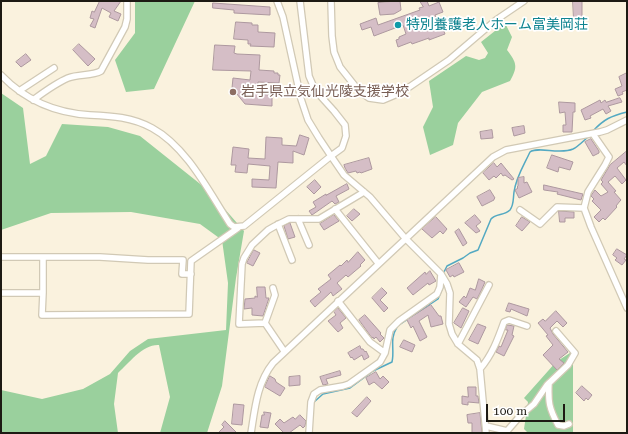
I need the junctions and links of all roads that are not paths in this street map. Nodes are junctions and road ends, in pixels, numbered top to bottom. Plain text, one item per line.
1 (127, 1) edge
2 (277, 1) edge
3 (300, 1) edge
4 (331, 1) edge
5 (524, 1) edge
6 (54, 68) dead end
7 (1, 75) edge
8 (19, 91) junction
9 (33, 100) junction
10 (627, 120) edge
11 (591, 134) junction
12 (331, 156) junction
13 (364, 192) junction
14 (584, 208) junction
15 (335, 209) junction
16 (520, 210) dead end
17 (298, 219) junction
18 (278, 224) junction
19 (238, 228) junction
20 (405, 238) junction
21 (309, 245) dead end
22 (1, 257) edge
23 (43, 257) junction
24 (292, 260) dead end
25 (378, 263) junction
26 (191, 274) junction
27 (440, 274) junction
28 (489, 285) dead end
29 (273, 288) dead end
30 (1, 293) edge
31 (43, 293) junction
32 (338, 301) junction
33 (627, 308) edge
34 (265, 323) junction
35 (527, 326) dead end
36 (556, 331) dead end
37 (458, 344) junction
38 (284, 351) junction
39 (385, 353) junction
40 (480, 369) junction
41 (549, 383) junction
42 (569, 424) dead end
43 (486, 426) junction
44 (507, 432) edge
45 (251, 433) edge
46 (309, 433) edge
47 (486, 433) edge

1 - 9 street
2 - 12 street
3 - 12 street
4 - 5 street
6 - 8 street
7 - 8 street
8 - 9 street
9 - 19 street
10 - 11 street
11 - 14 street
11 - 20 street
12 - 13 street
12 - 19 street
13 - 15 street
13 - 20 street
14 - 16 street
14 - 33 street
15 - 17 street
15 - 25 street
17 - 18 street
17 - 21 street
18 - 24 street
18 - 34 street
19 - 26 street
20 - 25 street
20 - 27 street
22 - 23 street
23 - 26 street
23 - 31 street
25 - 32 street
26 - 31 street
27 - 37 street
27 - 39 street
28 - 37 street
29 - 34 street
30 - 31 street
32 - 38 street
32 - 39 street
34 - 38 street
35 - 40 street
36 - 41 street
37 - 40 street
38 - 45 street
39 - 46 street
40 - 43 street
41 - 42 street
41 - 44 street
43 - 44 street
43 - 47 street

